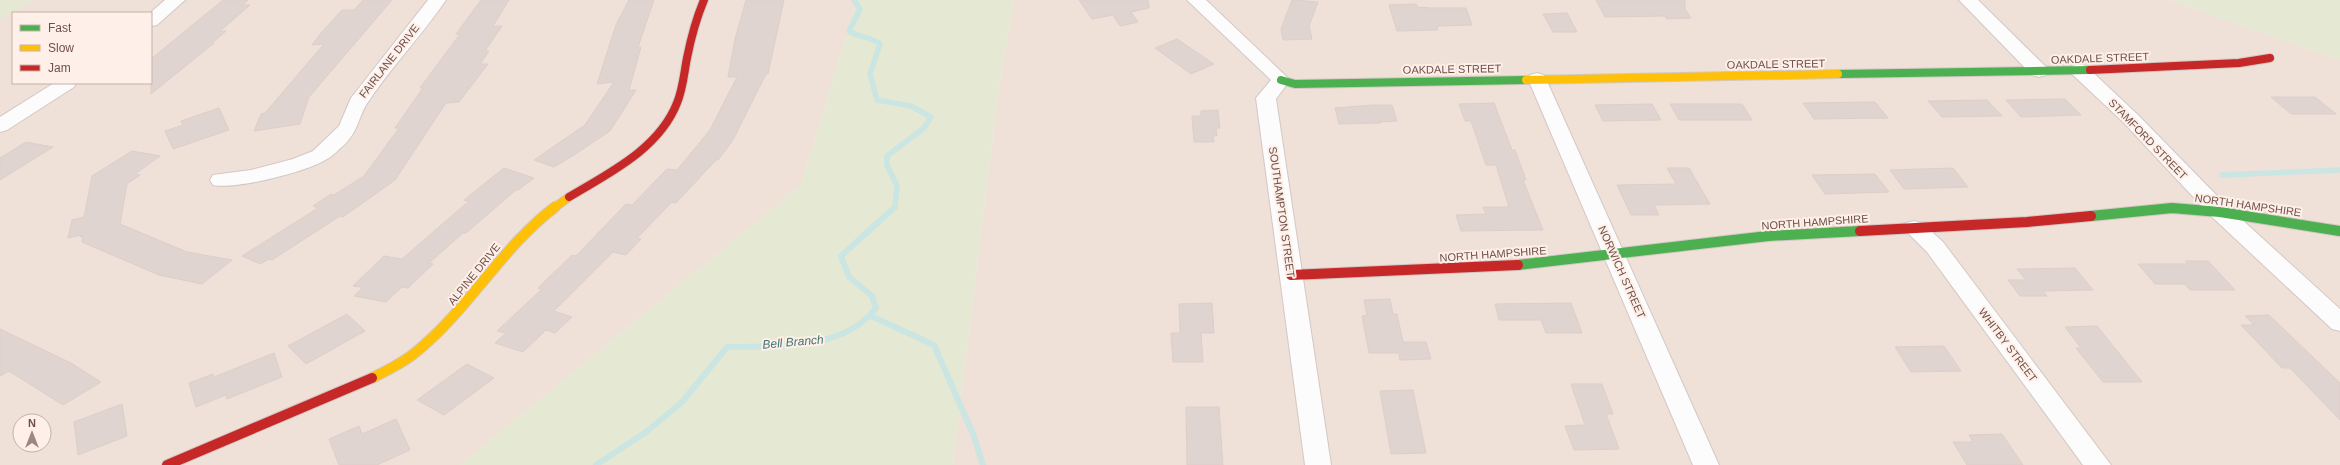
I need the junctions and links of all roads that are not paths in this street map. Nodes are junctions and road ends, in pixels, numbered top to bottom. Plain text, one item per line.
1 (176, 0) edge
2 (437, 0) edge
3 (704, 0) edge
4 (1196, 0) edge
5 (1968, 0) edge
6 (152, 20) edge
7 (2270, 58) dead end
8 (2079, 70) junction
9 (2038, 71) junction
10 (1537, 79) junction
11 (1281, 80) junction
12 (65, 84) edge
13 (0, 126) edge
14 (220, 180) dead end
15 (2220, 212) junction
16 (1914, 228) junction
17 (2340, 231) edge
18 (1616, 256) junction
19 (1291, 275) junction
20 (2340, 323) edge
21 (167, 465) edge
22 (1318, 465) edge
23 (1706, 465) edge
24 (2098, 465) edge

1 - 6 street
2 - 14 street, FAIRLANE DRIVE
3 - 21 street, ALPINE DRIVE
4 - 11 street
5 - 9 street
7 - 8 street, OAKDALE STREET
8 - 9 street, OAKDALE STREET
8 - 15 street, STAMFORD STREET
9 - 10 street, OAKDALE STREET
10 - 11 street, OAKDALE STREET
10 - 18 street, NORWICH STREET
11 - 19 street, SOUTHAMPTON STREET
12 - 13 street
15 - 16 street, NORTH HAMPSHIRE
15 - 17 street, NORTH HAMPSHIRE
15 - 20 street, STAMFORD STREET
16 - 18 street, NORTH HAMPSHIRE
16 - 24 street, WHITBY STREET
18 - 19 street, NORTH HAMPSHIRE
18 - 23 street, NORWICH STREET
19 - 22 street, SOUTHAMPTON STREET

